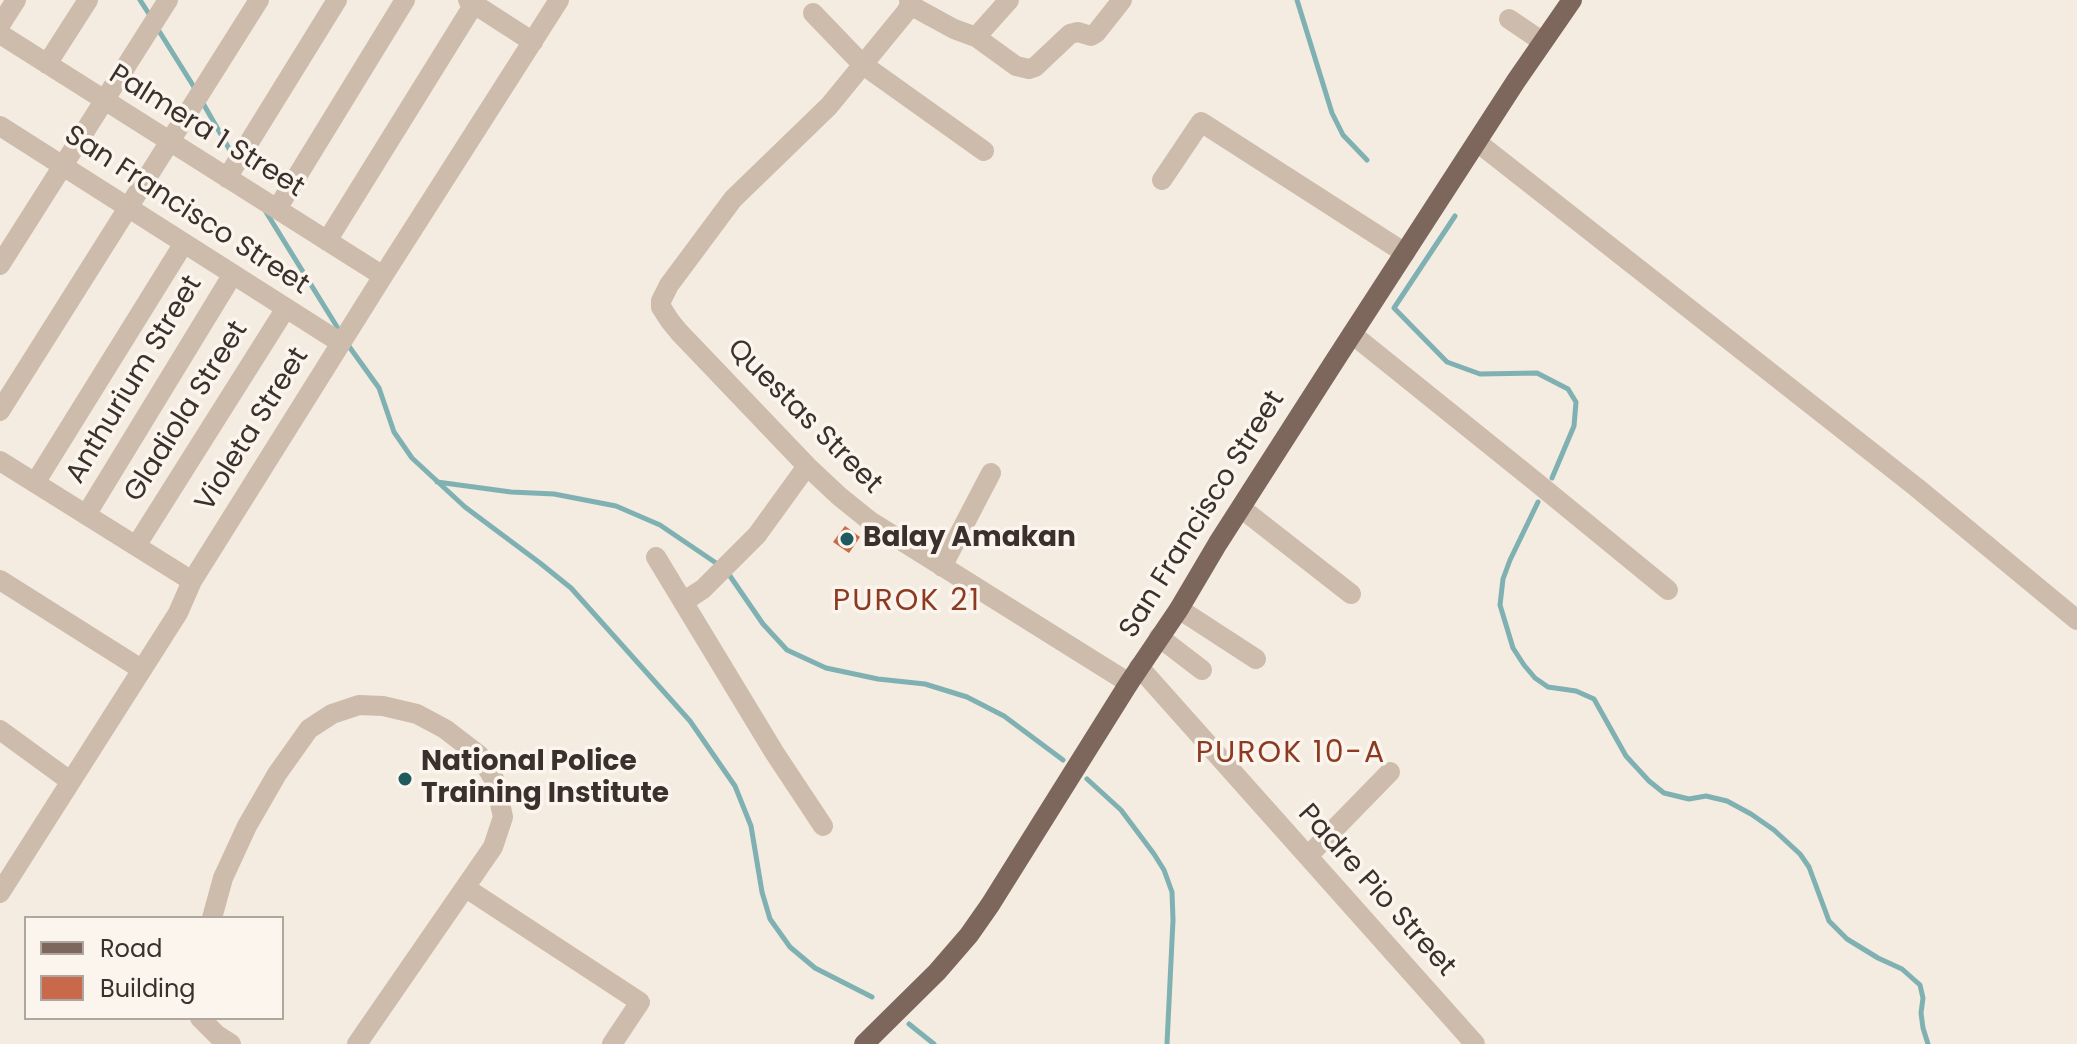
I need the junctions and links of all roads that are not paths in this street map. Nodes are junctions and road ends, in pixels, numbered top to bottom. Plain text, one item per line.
1 (16, 0) edge
2 (88, 0) edge
3 (168, 0) edge
4 (259, 0) edge
5 (337, 0) edge
6 (405, 0) edge
7 (559, 0) edge
8 (1009, 0) edge
9 (1122, 0) edge
10 (1572, 0) edge
11 (471, 2) edge
12 (909, 2) edge
13 (813, 13) dead end
14 (1509, 19) dead end
15 (0, 25) edge
16 (0, 34) edge
17 (976, 37) junction
18 (533, 42) junction
19 (1543, 42) junction
20 (47, 64) junction
21 (862, 64) junction
22 (104, 100) junction
23 (2, 132) edge
24 (169, 141) junction
25 (1477, 142) junction
26 (984, 151) dead end
27 (64, 166) junction
28 (227, 178) junction
29 (1162, 180) dead end
30 (128, 207) junction
31 (277, 209) junction
32 (327, 241) junction
33 (184, 243) junction
34 (1405, 253) junction
35 (0, 265) edge
36 (233, 274) junction
37 (383, 276) junction
38 (286, 308) junction
39 (1352, 334) junction
40 (341, 343) junction
41 (0, 411) edge
42 (0, 461) edge
43 (807, 466) junction
44 (991, 473) dead end
45 (35, 483) junction
46 (1241, 508) junction
47 (86, 515) junction
48 (136, 546) junction
49 (656, 557) dead end
50 (942, 567) junction
51 (0, 580) edge
52 (192, 581) junction
53 (1668, 590) dead end
54 (1351, 594) dead end
55 (683, 602) junction
56 (1179, 609) junction
57 (2077, 620) edge
58 (1159, 637) junction
59 (1256, 659) dead end
60 (141, 669) junction
61 (1202, 670) dead end
62 (1134, 675) junction
63 (0, 730) edge
64 (1390, 772) dead end
65 (70, 781) junction
66 (823, 826) dead end
67 (1308, 856) junction
68 (466, 888) junction
69 (0, 893) edge
70 (213, 916) edge
71 (202, 1020) edge
72 (231, 1044) edge
73 (357, 1044) edge
74 (612, 1044) edge
75 (864, 1044) edge
76 (1475, 1044) edge

1 - 15 street
2 - 20 street
3 - 22 street
4 - 24 street
5 - 28 street
6 - 31 street
7 - 18 street, Violeta Street
8 - 17 street
9 - 17 street
10 - 19 main road, San Francisco Street
11 - 18 street
11 - 32 street
12 - 17 street
12 - 21 street
13 - 21 street
14 - 19 street
16 - 20 street, Palmera 1 Street
18 - 37 street, Violeta Street
19 - 25 main road, San Francisco Street
20 - 22 street, Palmera 1 Street
21 - 26 street
21 - 43 street, Questas Street
22 - 24 street, Palmera 1 Street
22 - 27 street
23 - 27 street, San Francisco Street
24 - 28 street, Palmera 1 Street
24 - 30 street
25 - 34 main road, San Francisco Street
25 - 57 street
27 - 30 street, San Francisco Street
27 - 35 street
28 - 31 street, Palmera 1 Street
29 - 34 street
30 - 33 street, San Francisco Street
30 - 41 street
31 - 32 street, Palmera 1 Street
32 - 37 street, Palmera 1 Street
33 - 36 street, San Francisco Street
33 - 45 street
34 - 39 main road, San Francisco Street
36 - 38 street, San Francisco Street
36 - 47 street, Anthurium Street
37 - 40 street, Violeta Street
38 - 40 street, San Francisco Street
38 - 48 street, Gladiola Street
39 - 46 main road, San Francisco Street
39 - 53 street
40 - 52 street, Violeta Street
42 - 45 street
43 - 50 street, Questas Street
43 - 55 street
44 - 50 street
45 - 47 street
46 - 54 street
46 - 56 main road, San Francisco Street
47 - 48 street
48 - 52 street
49 - 55 street
50 - 62 street, Questas Street
51 - 60 street
52 - 60 street, Violeta Street
55 - 66 street
56 - 58 main road, San Francisco Street
56 - 59 street
58 - 61 street
58 - 62 main road, San Francisco Street
60 - 65 street, Violeta Street
62 - 67 street, Padre Pio Street
62 - 75 main road, San Francisco Street
63 - 65 street
64 - 67 street
65 - 69 street, Violeta Street
67 - 76 street, Padre Pio Street
68 - 70 street
68 - 73 street
68 - 74 street
71 - 72 street

